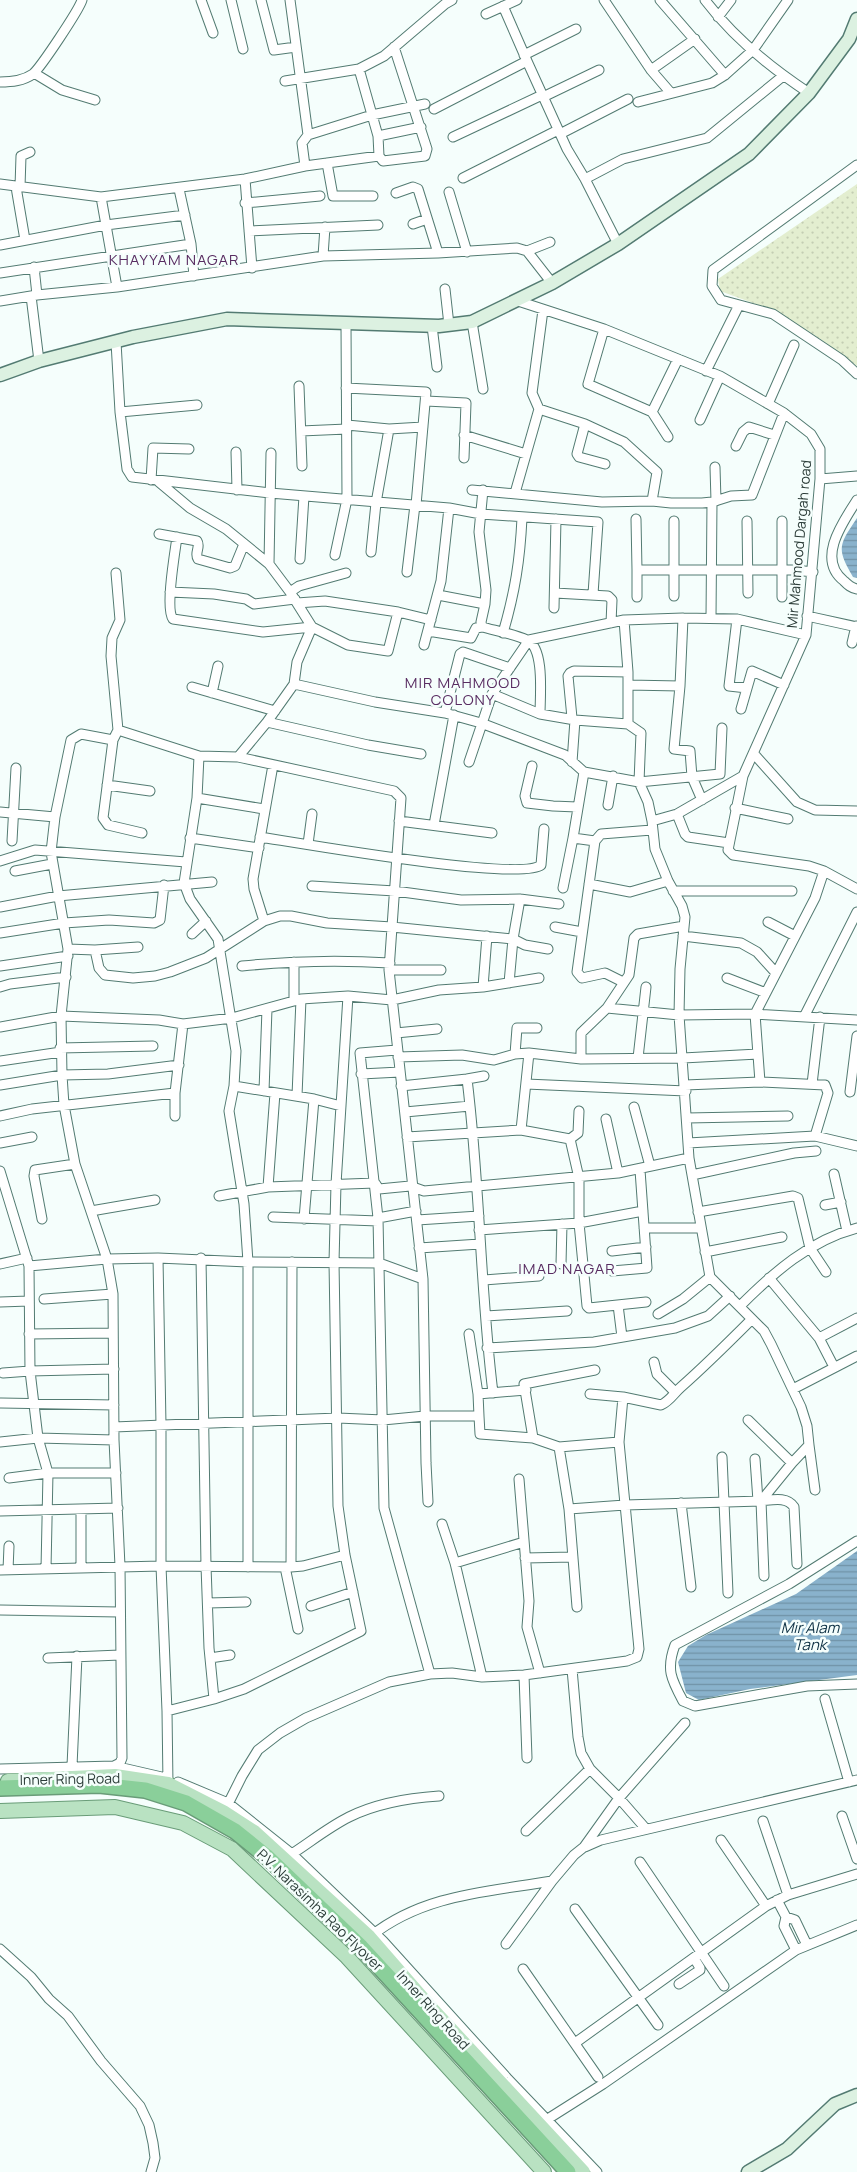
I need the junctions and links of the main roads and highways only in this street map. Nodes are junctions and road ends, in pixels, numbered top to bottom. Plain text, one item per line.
1 (857, 19) edge
2 (0, 375) edge
3 (0, 1781) edge
4 (0, 1788) edge
5 (0, 1798) edge
6 (0, 1811) edge
7 (857, 2095) edge
8 (544, 2172) edge
9 (554, 2172) edge
10 (568, 2172) edge
11 (583, 2172) edge
12 (748, 2172) edge

1 - 2 main road
3 - 11 main road, Inner Ring Road
4 - 10 highway, P.V. Narasimha Rao Flyover
5 - 9 highway, P.V. Narasimha Rao Flyover
6 - 8 main road, Inner Ring Road
7 - 12 main road

